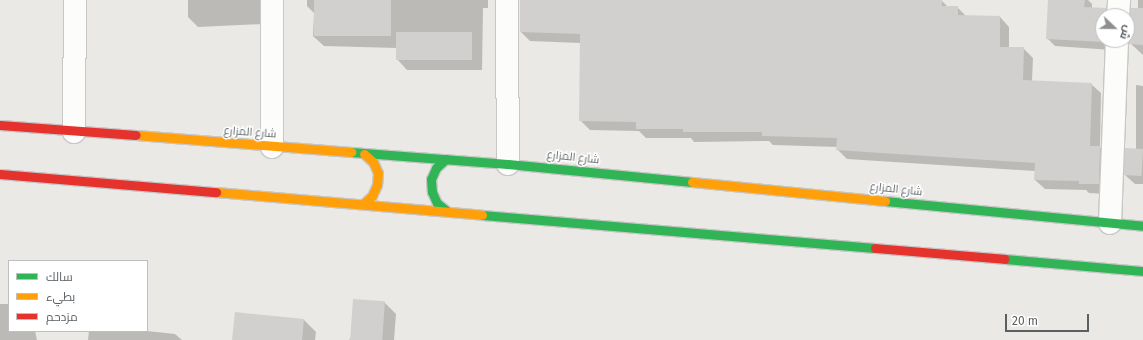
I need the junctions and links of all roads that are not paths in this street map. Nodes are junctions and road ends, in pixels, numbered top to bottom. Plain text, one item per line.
1 (75, 0) edge
2 (272, 0) edge
3 (507, 0) edge
4 (1117, 48) edge
5 (0, 125) edge
6 (74, 132) junction
7 (272, 147) junction
8 (364, 154) junction
9 (446, 159) junction
10 (508, 164) junction
11 (0, 174) edge
12 (363, 204) junction
13 (447, 211) junction
14 (1110, 223) junction
15 (1143, 226) edge
16 (1143, 271) edge

1 - 6 street
2 - 7 street
3 - 10 street
4 - 14 street
5 - 6 street, شارع المزارع
6 - 7 street, شارع المزارع
7 - 8 street, شارع المزارع
8 - 9 street, شارع المزارع
8 - 12 street
9 - 10 street, شارع المزارع
9 - 13 street
10 - 14 street, شارع المزارع
11 - 12 street
12 - 13 street
13 - 16 street
14 - 15 street, شارع المزارع

